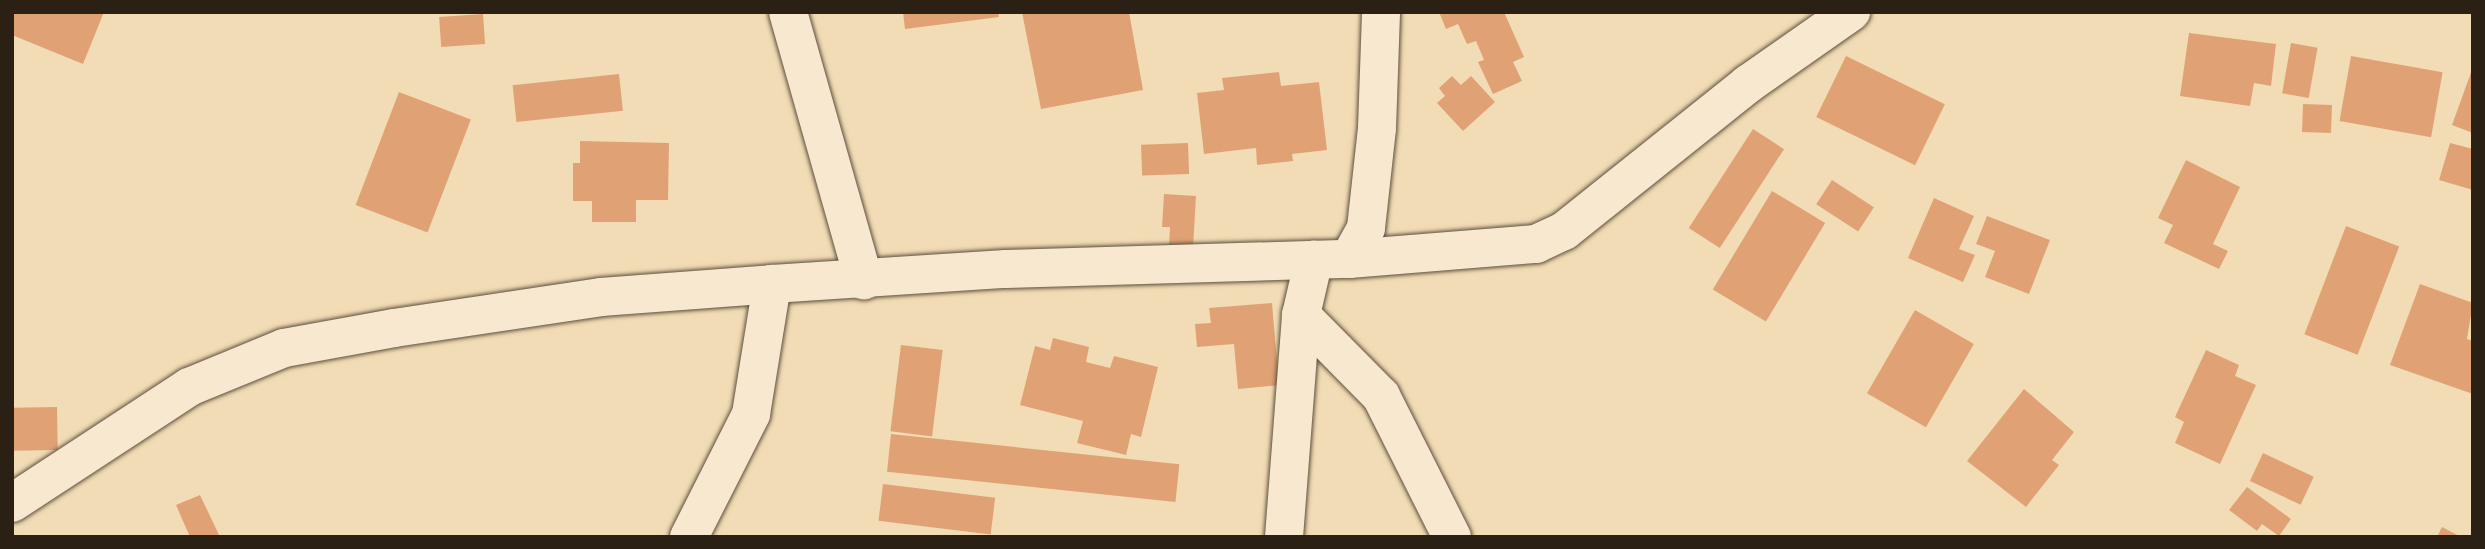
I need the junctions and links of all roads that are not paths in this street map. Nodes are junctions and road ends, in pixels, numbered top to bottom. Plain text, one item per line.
1 (788, 12) edge
2 (1381, 12) edge
3 (1851, 12) edge
4 (1331, 259) junction
5 (864, 280) junction
6 (772, 284) junction
7 (1301, 314) junction
8 (12, 503) edge
9 (689, 537) edge
10 (1283, 537) edge
11 (1452, 537) edge

1 - 5 street
2 - 4 street
3 - 4 street
4 - 5 street
4 - 7 street
5 - 6 street
6 - 8 street
6 - 9 street
7 - 10 street
7 - 11 street

